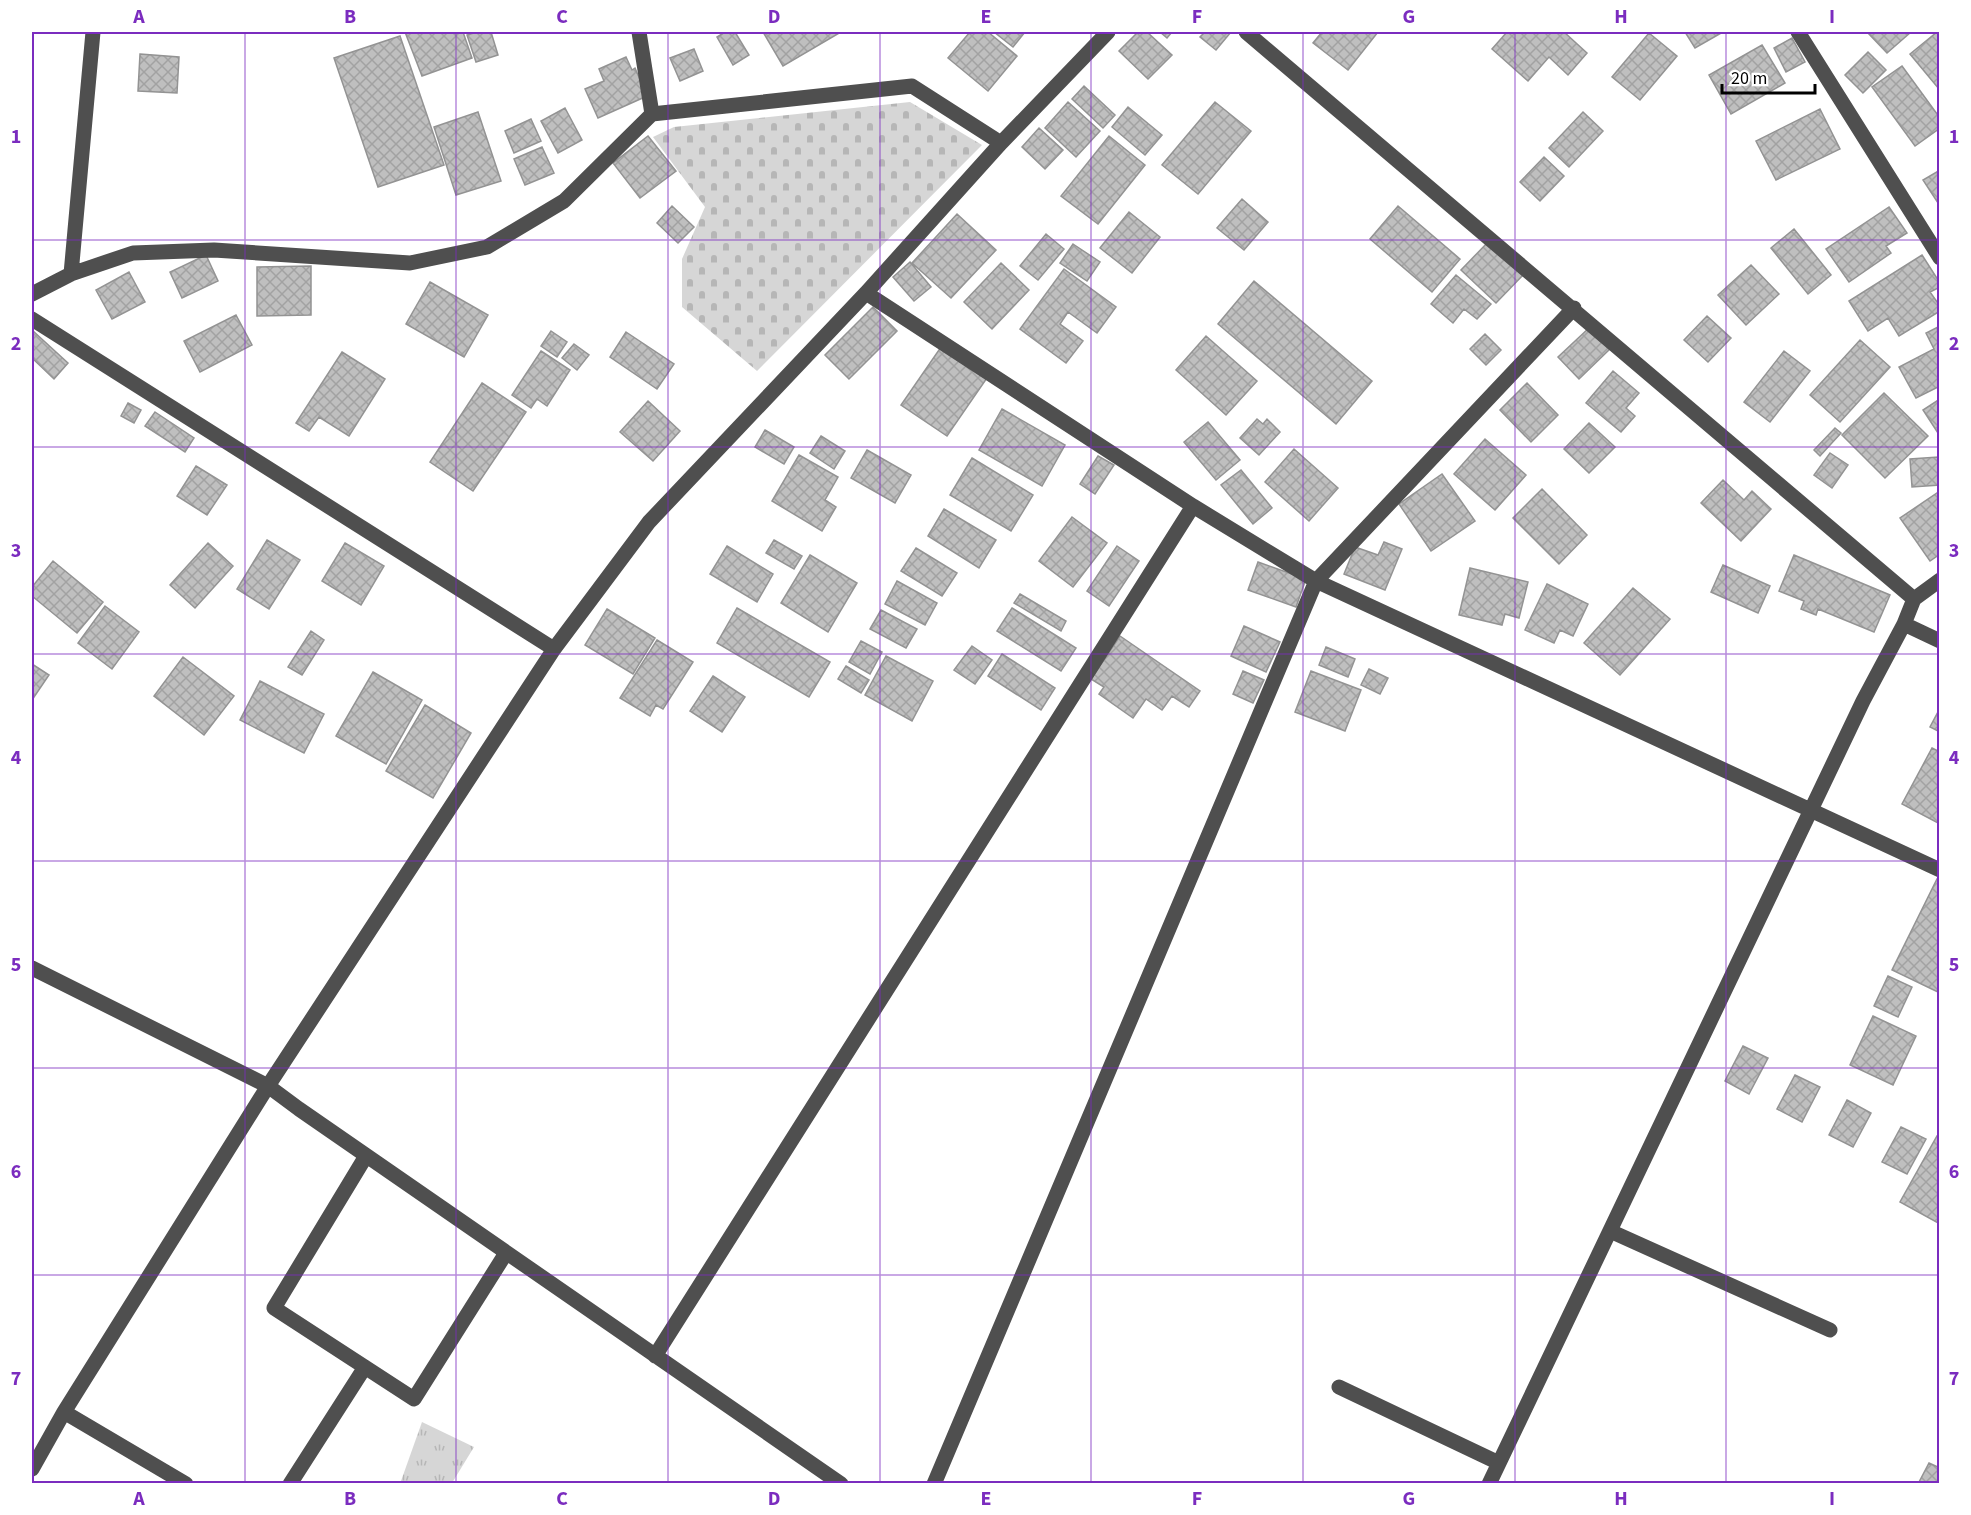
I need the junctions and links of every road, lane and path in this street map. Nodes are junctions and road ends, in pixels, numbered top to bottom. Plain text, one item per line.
1 (93, 32) edge
2 (639, 32) edge
3 (1108, 32) edge
4 (1246, 32) edge
5 (1798, 32) edge
6 (652, 114) junction
7 (1001, 143) junction
8 (1940, 258) edge
9 (71, 274) junction
10 (866, 293) junction
11 (32, 294) edge
12 (1574, 308) junction
13 (32, 319) edge
14 (1193, 506) junction
15 (1940, 580) edge
16 (1316, 581) junction
17 (1914, 599) junction
18 (1904, 624) junction
19 (1940, 640) edge
20 (554, 649) junction
21 (1811, 811) junction
22 (1940, 870) edge
23 (32, 968) edge
24 (268, 1086) junction
25 (366, 1156) junction
26 (1610, 1231) junction
27 (506, 1253) junction
28 (1830, 1330) dead end
29 (655, 1356) junction
30 (365, 1367) junction
31 (1339, 1387) dead end
32 (64, 1412) junction
33 (1499, 1463) junction
34 (32, 1469) edge
35 (186, 1484) edge
36 (290, 1484) edge
37 (841, 1484) edge
38 (934, 1484) edge
39 (1489, 1484) edge

1 - 9 street
2 - 6 street
3 - 7 street
4 - 12 street
5 - 8 street
6 - 7 street
6 - 9 street
7 - 10 street
9 - 11 street
10 - 14 street
10 - 20 street
12 - 16 street
12 - 17 street
13 - 20 street
14 - 16 street
14 - 29 street
15 - 17 street
16 - 21 street
16 - 38 street
17 - 18 street
18 - 19 street
18 - 21 street
20 - 24 street
21 - 22 street
21 - 26 street
23 - 24 street
24 - 25 street
24 - 32 street
25 - 27 street
25 - 30 street
26 - 28 street
26 - 33 street
27 - 29 street
27 - 30 street
29 - 37 street
30 - 36 street
31 - 33 street
32 - 34 street
32 - 35 street
33 - 39 street

